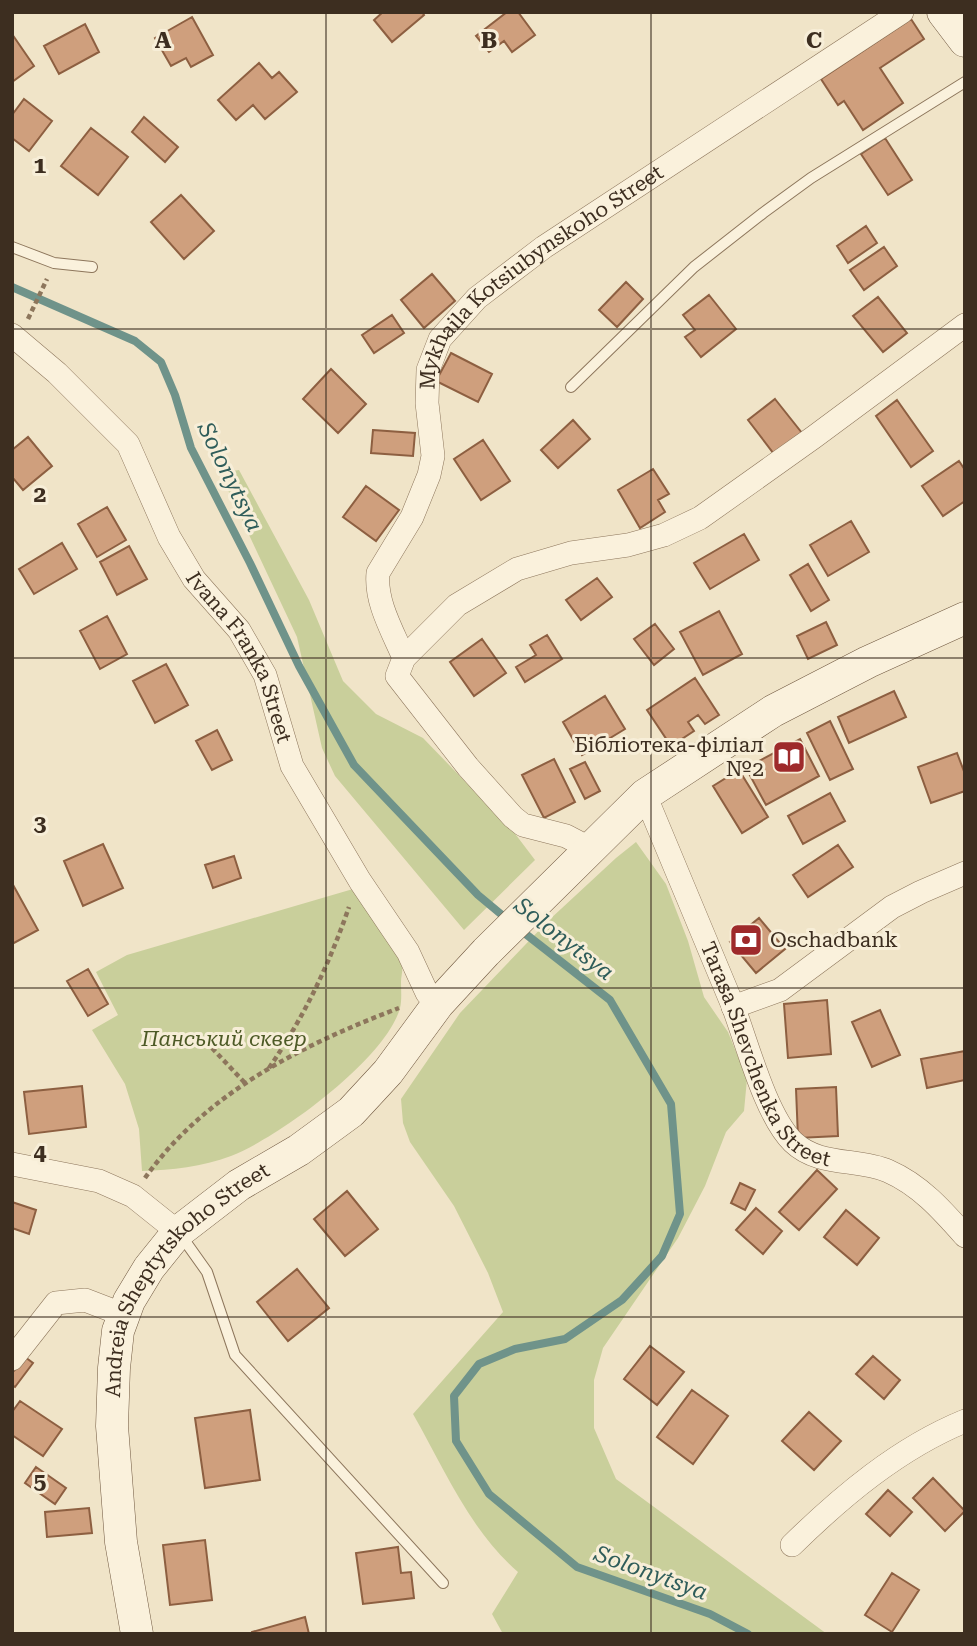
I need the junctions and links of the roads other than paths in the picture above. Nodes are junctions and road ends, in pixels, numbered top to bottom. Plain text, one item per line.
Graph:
1 (902, 12) edge
2 (943, 12) edge
3 (965, 41) edge
4 (965, 82) edge
5 (12, 247) edge
6 (92, 267) dead end
7 (965, 325) edge
8 (16, 337) edge
9 (571, 387) dead end
10 (965, 618) edge
11 (404, 658) junction
12 (645, 795) junction
13 (589, 848) junction
14 (965, 873) edge
15 (433, 999) junction
16 (733, 1007) junction
17 (12, 1164) edge
18 (178, 1232) junction
19 (965, 1236) edge
20 (124, 1315) junction
21 (12, 1359) edge
22 (965, 1421) edge
23 (792, 1545) dead end
24 (443, 1583) dead end
25 (137, 1634) edge

1 - 11 street, Mykhaila Kotsiubynskoho Street
2 - 3 street
4 - 9 lane
5 - 6 lane
7 - 11 street
8 - 15 street, Ivana Franka Street
10 - 12 street, Andreia Sheptytskoho Street
11 - 13 street, Mykhaila Kotsiubynskoho Street
12 - 13 street, Andreia Sheptytskoho Street
12 - 16 street, Tarasa Shevchenka Street
13 - 15 street, Andreia Sheptytskoho Street
14 - 16 street
15 - 18 street, Andreia Sheptytskoho Street
16 - 19 street, Tarasa Shevchenka Street
17 - 18 street
18 - 20 street, Andreia Sheptytskoho Street
18 - 24 lane
20 - 21 street
20 - 25 street, Andreia Sheptytskoho Street
22 - 23 street

